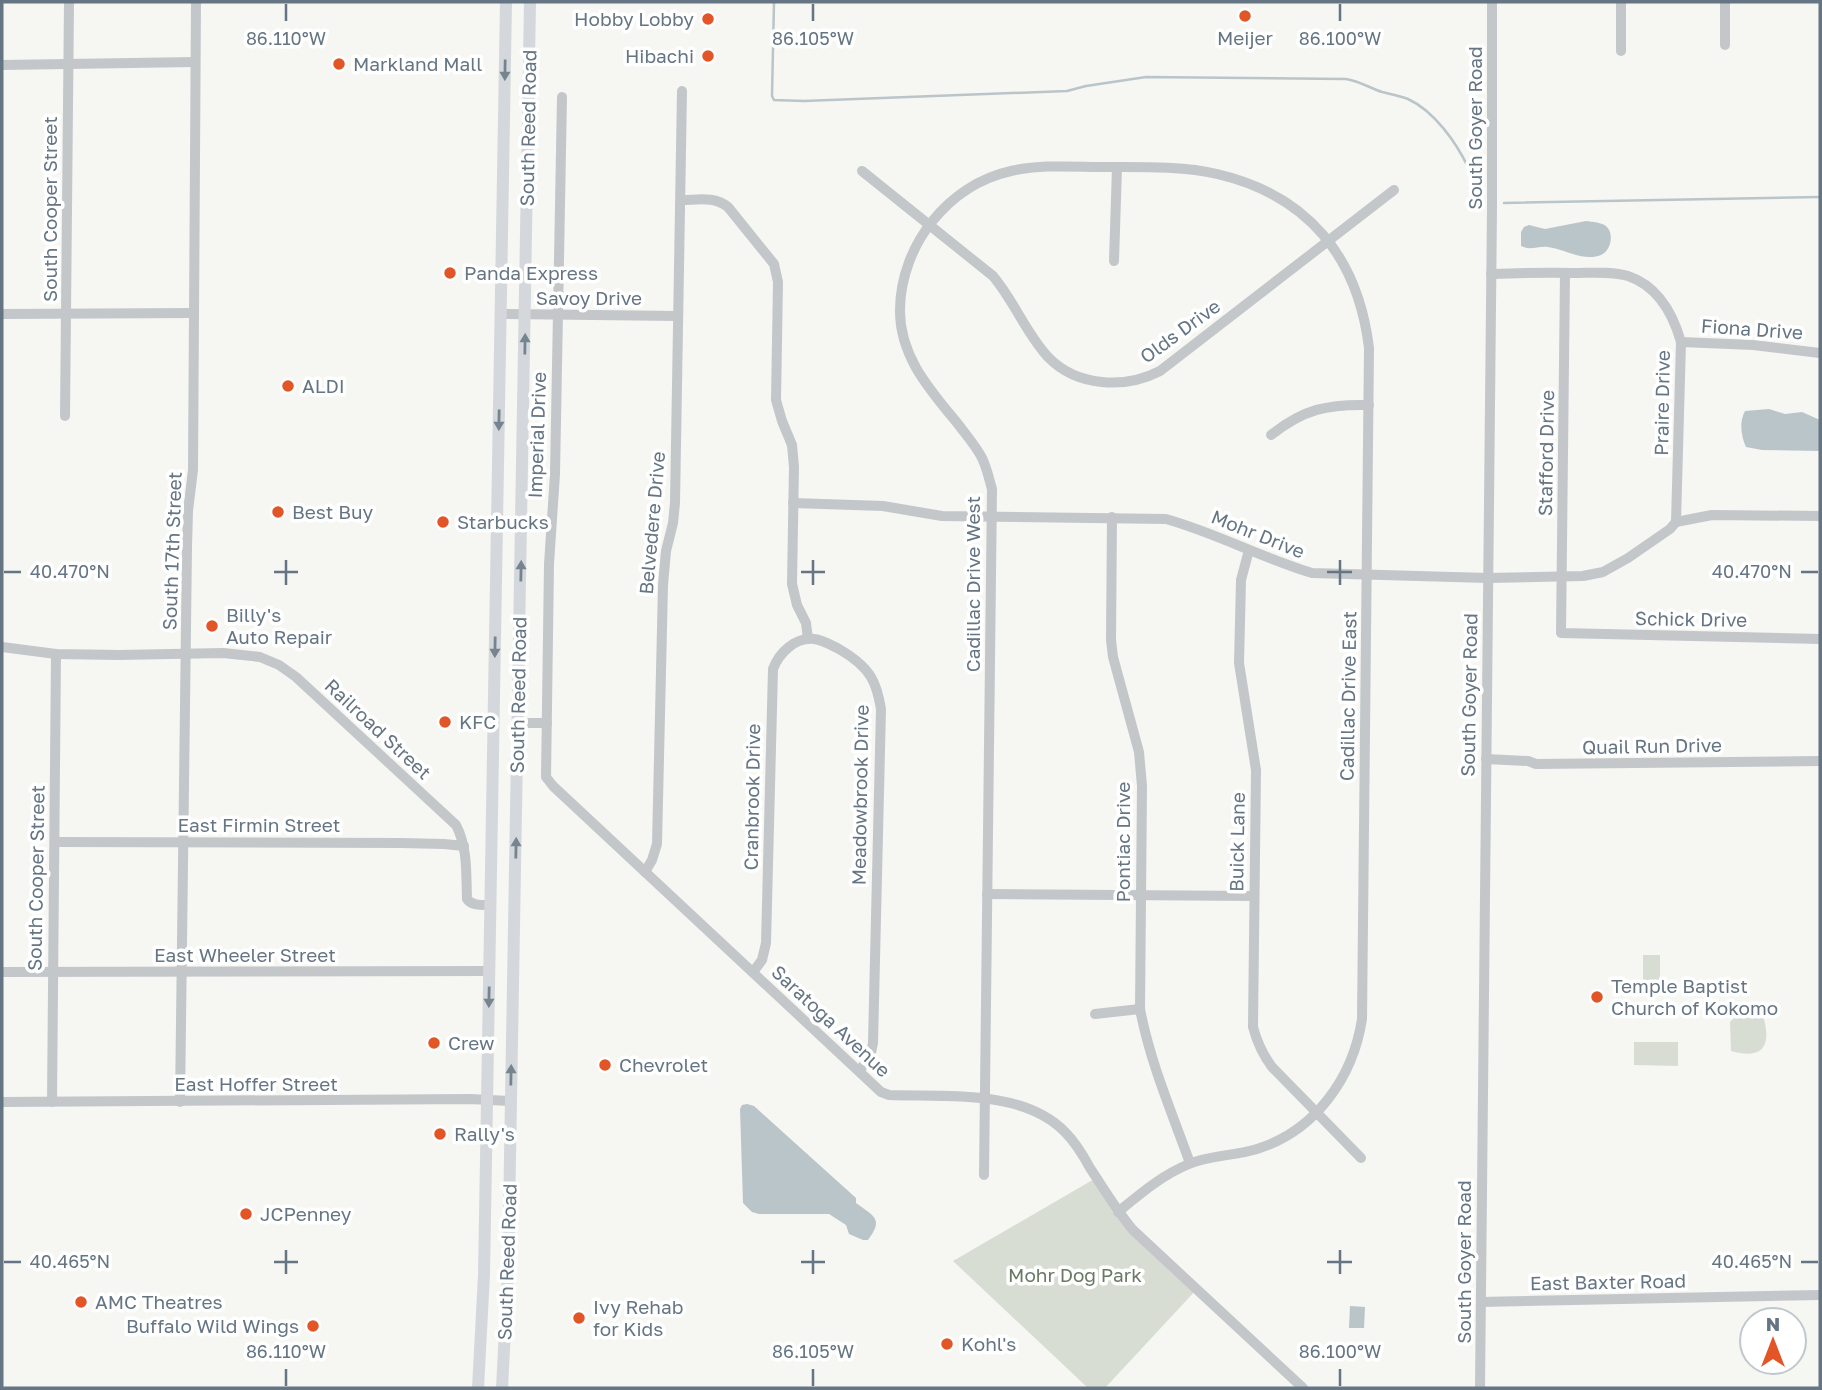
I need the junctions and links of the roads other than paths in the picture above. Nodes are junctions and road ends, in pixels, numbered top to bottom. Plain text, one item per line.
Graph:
1 (69, 2) edge
2 (196, 2) edge
3 (506, 2) edge
4 (530, 2) edge
5 (1492, 2) edge
6 (1621, 2) edge
7 (1725, 2) edge
8 (1725, 45) dead end
9 (1621, 51) dead end
10 (195, 62) junction
11 (69, 64) junction
12 (2, 65) edge
13 (682, 91) dead end
14 (562, 97) dead end
15 (1116, 167) junction
16 (862, 171) dead end
17 (1394, 190) dead end
18 (681, 200) junction
19 (928, 225) junction
20 (1329, 241) junction
21 (1114, 261) dead end
22 (1565, 273) junction
23 (1491, 274) junction
24 (67, 313) junction
25 (194, 313) junction
26 (2, 314) edge
27 (501, 314) junction
28 (525, 316) junction
29 (558, 316) junction
30 (678, 316) junction
31 (1681, 342) junction
32 (1820, 353) edge
33 (1369, 405) junction
34 (65, 416) dead end
35 (1271, 435) dead end
36 (793, 503) junction
37 (992, 516) junction
38 (1820, 516) edge
39 (1112, 517) junction
40 (1676, 522) junction
41 (1249, 550) junction
42 (1367, 576) junction
43 (1562, 576) junction
44 (1488, 578) junction
45 (1561, 633) joint
46 (808, 639) junction
47 (1820, 639) edge
48 (2, 647) edge
49 (57, 654) junction
50 (186, 654) junction
51 (518, 723) junction
52 (547, 723) junction
53 (1486, 759) junction
54 (1820, 761) edge
55 (546, 773) joint
56 (55, 842) junction
57 (184, 843) junction
58 (464, 846) junction
59 (645, 872) junction
60 (987, 894) junction
61 (1141, 895) junction
62 (1254, 896) junction
63 (490, 905) junction
64 (489, 971) junction
65 (2, 972) edge
66 (52, 972) junction
67 (182, 972) junction
68 (753, 972) junction
69 (1140, 1009) junction
70 (1095, 1014) dead end
71 (859, 1071) junction
72 (985, 1098) junction
73 (487, 1100) junction
74 (180, 1101) junction
75 (511, 1101) junction
76 (2, 1102) edge
77 (52, 1102) junction
78 (1317, 1113) junction
79 (1361, 1157) dead end
80 (1191, 1163) junction
81 (984, 1175) dead end
82 (1118, 1212) junction
83 (1820, 1295) edge
84 (1481, 1301) junction
85 (478, 1388) edge
86 (502, 1388) edge
87 (1303, 1388) edge
88 (1480, 1388) edge

1 - 11 street, South Cooper Street
2 - 10 street, South 17th Street
3 -> 27 main road, South Reed Road
4 - 28 main road, South Reed Road
5 - 23 street, South Goyer Road
6 - 9 street
7 - 8 street
10 - 11 street
10 - 25 street, South 17th Street
11 - 12 street
11 - 24 street, South Cooper Street
13 - 18 street, Belvedere Drive
14 - 29 street, Imperial Drive
15 - 19 street, Cadillac Drive West
15 - 20 street, Cadillac Drive East
15 - 21 street
16 - 19 street, Olds Drive
17 - 20 street, Olds Drive
18 - 30 street, Belvedere Drive
18 - 36 street
19 - 20 street, Olds Drive
19 - 37 street, Cadillac Drive West
20 - 33 street, Cadillac Drive East
22 - 23 street, Praire Drive
22 - 31 street, Praire Drive
22 - 43 street, Stafford Drive
23 - 44 street, South Goyer Road
24 - 25 street
24 - 26 street
24 - 34 street, South Cooper Street
25 - 50 street, South 17th Street
27 - 28 street, Savoy Drive
27 -> 63 main road, South Reed Road
28 - 29 street, Savoy Drive
51 -> 28 main road, South Reed Road
29 - 30 street, Savoy Drive
29 - 52 street, Imperial Drive
30 - 59 street, Belvedere Drive
31 - 32 street, Fiona Drive
31 - 40 street, Praire Drive
33 - 35 street
33 - 42 street, Cadillac Drive East
36 - 37 street, Mohr Drive
36 - 46 street
37 - 39 street, Mohr Drive
37 - 60 street, Cadillac Drive West
38 - 40 street, Mohr Drive
39 - 41 street, Mohr Drive
39 - 61 street, Pontiac Drive
40 - 43 street, Mohr Drive
41 - 42 street, Mohr Drive
41 - 62 street, Buick Lane
42 - 44 street, Mohr Drive
42 - 78 street, Cadillac Drive East
43 - 44 street, Mohr Drive
43 - 45 street, Stafford Drive
44 - 53 street, South Goyer Road
45 - 47 street, Schick Drive
46 - 68 street, Cranbrook Drive
46 - 71 street, Meadowbrook Drive
48 - 49 street, Railroad Street
49 - 50 street, Railroad Street
49 - 56 street, South Cooper Street
50 - 57 street, South 17th Street
50 - 58 street, Railroad Street
51 - 52 street
75 -> 51 main road, South Reed Road
52 - 55 street, Imperial Drive
53 - 54 street, Quail Run Drive
53 - 84 street, South Goyer Road
55 - 59 street, Saratoga Avenue
56 - 57 street, East Firmin Street
56 - 66 street, South Cooper Street
57 - 58 street, East Firmin Street
57 - 67 street, South 17th Street
58 - 63 street
59 - 68 street, Saratoga Avenue
60 - 61 street
60 - 72 street, Cadillac Drive West
61 - 62 street
61 - 69 street, Pontiac Drive
62 - 78 street, Buick Lane
63 - 64 main road, South Reed Road
64 - 67 street, East Wheeler Street
64 -> 73 main road, South Reed Road
65 - 66 street, East Wheeler Street
66 - 67 street, East Wheeler Street
66 - 77 street, South Cooper Street
67 - 74 street, South 17th Street
68 - 71 street, Saratoga Avenue
69 - 70 street
69 - 80 street, Pontiac Drive
71 - 72 street, Saratoga Avenue
72 - 81 street, Cadillac Drive West
72 - 82 street, Saratoga Avenue
73 - 74 street, East Hoffer Street
73 - 75 street, East Hoffer Street
73 - 85 main road, South Reed Road
74 - 77 street, East Hoffer Street
75 - 86 main road, South Reed Road
76 - 77 street, East Hoffer Street
78 - 79 street, Buick Lane
78 - 80 street, Cadillac Drive East
80 - 82 street, Cadillac Drive East
82 - 87 street, Saratoga Avenue
83 - 84 street, East Baxter Road
84 - 88 street, South Goyer Road

